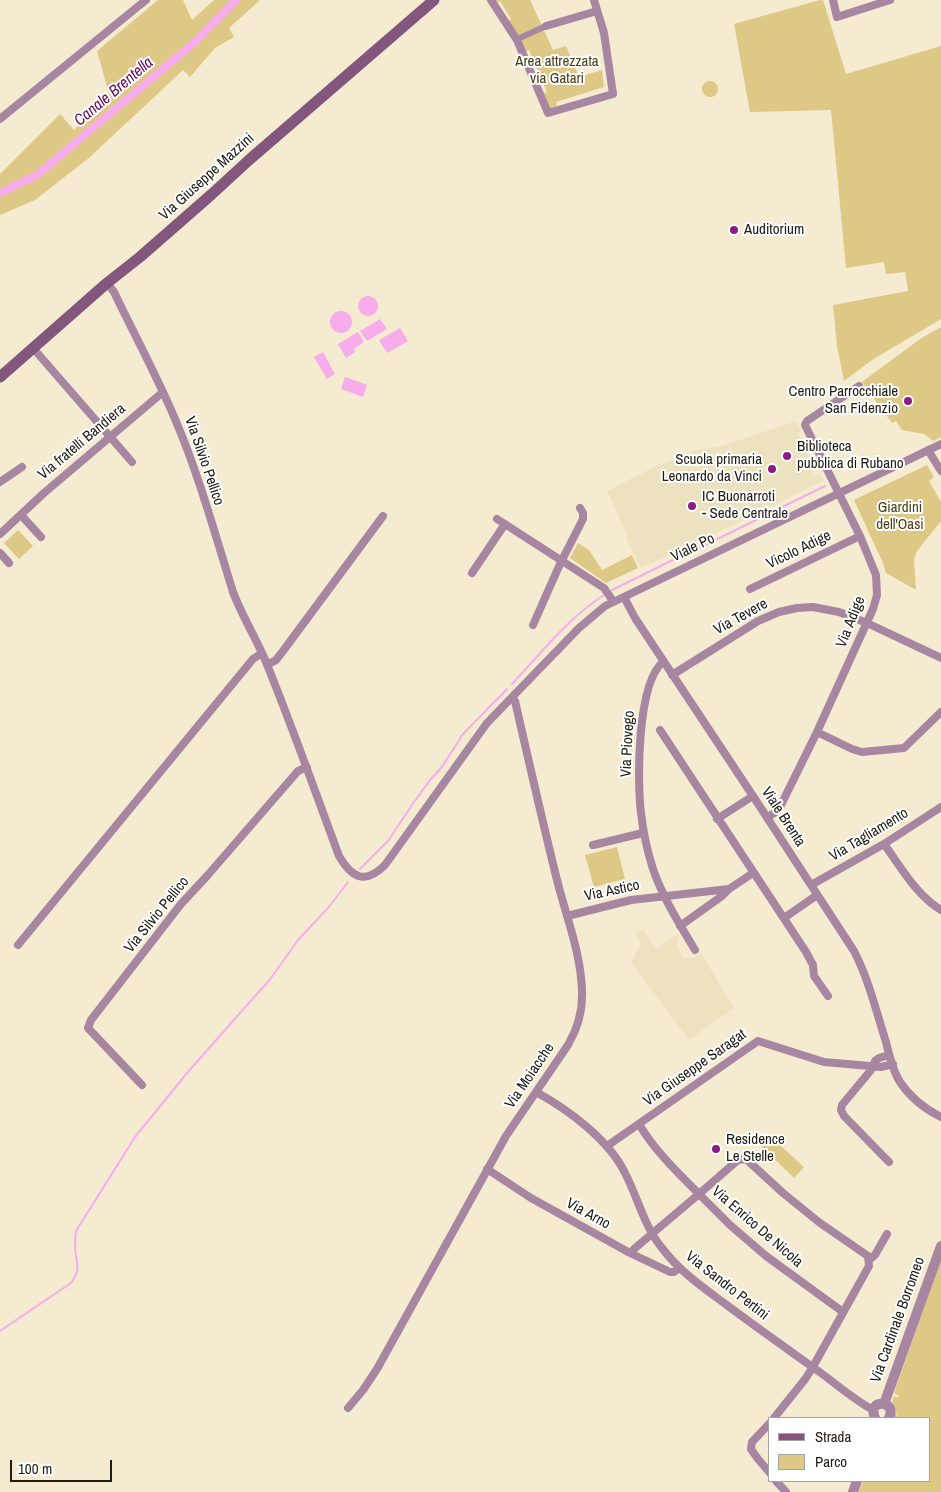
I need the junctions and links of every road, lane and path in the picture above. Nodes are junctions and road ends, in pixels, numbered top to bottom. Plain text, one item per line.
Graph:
1 (146, 0) edge
2 (434, 0) edge
3 (491, 0) edge
4 (594, 0) edge
5 (832, 0) edge
6 (890, 0) edge
7 (597, 12) junction
8 (546, 26) joint
9 (519, 38) junction
10 (0, 119) edge
11 (107, 283) junction
12 (33, 348) junction
13 (0, 377) edge
14 (858, 386) dead end
15 (163, 392) junction
16 (111, 437) junction
17 (941, 444) edge
18 (928, 450) junction
19 (132, 462) dead end
20 (22, 466) dead end
21 (941, 471) edge
22 (0, 482) edge
23 (840, 492) junction
24 (580, 508) dead end
25 (21, 515) junction
26 (383, 516) dead end
27 (497, 519) dead end
28 (505, 524) junction
29 (0, 534) edge
30 (860, 536) junction
31 (41, 537) dead end
32 (0, 553) edge
33 (562, 561) junction
34 (9, 562) dead end
35 (472, 573) dead end
36 (750, 589) dead end
37 (624, 597) junction
38 (613, 602) junction
39 (867, 623) junction
40 (533, 625) dead end
41 (262, 653) junction
42 (941, 658) edge
43 (664, 662) junction
44 (267, 665) junction
45 (672, 675) junction
46 (512, 698) junction
47 (505, 706) junction
48 (941, 712) edge
49 (520, 724) junction
50 (660, 730) dead end
51 (817, 732) junction
52 (306, 767) junction
53 (753, 796) junction
54 (941, 807) edge
55 (767, 818) junction
56 (717, 819) junction
57 (643, 833) junction
58 (884, 844) junction
59 (594, 845) dead end
60 (753, 873) junction
61 (811, 885) junction
62 (729, 889) junction
63 (663, 896) junction
64 (817, 896) junction
65 (941, 910) edge
66 (567, 916) junction
67 (784, 918) junction
68 (680, 926) junction
69 (18, 945) dead end
70 (695, 950) dead end
71 (828, 996) dead end
72 (889, 1055) junction
73 (892, 1064) junction
74 (873, 1067) junction
75 (142, 1085) dead end
76 (536, 1092) junction
77 (941, 1117) edge
78 (639, 1124) junction
79 (607, 1146) junction
80 (889, 1162) dead end
81 (487, 1169) junction
82 (699, 1194) junction
83 (652, 1233) junction
84 (887, 1234) dead end
85 (941, 1246) edge
86 (634, 1249) dead end
87 (869, 1260) junction
88 (679, 1268) junction
89 (843, 1312) junction
90 (813, 1367) junction
91 (884, 1404) junction
92 (348, 1408) dead end
93 (874, 1414) edge
94 (775, 1417) edge
95 (889, 1417) edge
96 (768, 1425) edge
97 (768, 1471) edge
98 (777, 1482) edge
99 (786, 1492) edge

1 - 10 street
2 - 11 main road, Via Giuseppe Mazzini
3 - 9 street
4 - 7 street
5 - 6 street
7 - 8 street
7 - 9 street
8 - 9 street
11 - 12 main road, Via Giuseppe Mazzini
11 - 15 street, Via Silvio Pellico
12 - 13 main road, Via Giuseppe Mazzini
12 - 16 street
14 - 23 street
15 - 16 street, Via fratelli Bandiera
15 - 41 street, Via Silvio Pellico
16 - 19 street
16 - 25 street, Via fratelli Bandiera
17 - 18 street, Viale Po
18 - 21 street
18 - 23 street, Viale Po
20 - 22 street
23 - 30 street, Via Adige
23 - 37 street, Viale Po
24 - 33 street
25 - 29 street, Via fratelli Bandiera
25 - 31 street
26 - 44 street
27 - 28 street
28 - 33 street
28 - 35 street
30 - 36 street, Vicolo Adige
30 - 39 street, Via Adige
32 - 34 street
33 - 38 street
33 - 40 street
37 - 38 street, Viale Po
37 - 43 street, Viale Brenta
38 - 46 street, Viale Po
39 - 42 street, Via Tevere
39 - 45 street, Via Tevere
39 - 51 street, Via Adige
41 - 44 street, Via Silvio Pellico
41 - 69 street
43 - 45 street, Viale Brenta
43 - 57 street, Via Piovego
44 - 52 street, Via Silvio Pellico
45 - 53 street, Viale Brenta
46 - 47 street, Via Silvio Pellico
46 - 49 street, Via Moiacche
47 - 49 street, Via Moiacche
47 - 52 street, Via Silvio Pellico
48 - 51 street
49 - 66 street, Via Moiacche
50 - 56 street
51 - 55 street, Via Adige
52 - 75 street, Via Silvio Pellico
53 - 55 street, Viale Brenta
53 - 56 street
54 - 58 street, Via Tagliamento
55 - 61 street, Viale Brenta
56 - 60 street
57 - 59 street
57 - 63 street, Via Piovego
58 - 61 street, Via Tagliamento
58 - 65 street
60 - 62 street
60 - 67 street
61 - 64 street, Viale Brenta
62 - 63 street, Via Astico
62 - 68 street
63 - 66 street, Via Astico
63 - 68 street, Via Piovego
64 - 67 street
64 - 72 street, Viale Brenta
66 - 76 street, Via Moiacche
67 - 71 street
68 - 70 street, Via Piovego
72 - 73 street, Viale Brenta
72 - 74 street
73 - 74 street
73 - 77 street, Viale Brenta
74 - 78 street, Via Giuseppe Saragat
74 - 80 street
76 - 79 street, Via Sandro Pertini
76 - 81 street, Via Moiacche
78 - 79 street, Via Giuseppe Saragat
78 - 82 street
79 - 83 street, Via Sandro Pertini
81 - 88 street, Via Arno
81 - 92 street, Via Moiacche
82 - 83 street, Via Enrico De Nicola
82 - 87 street
82 - 89 street, Via Enrico De Nicola
83 - 86 street, Via Enrico De Nicola
83 - 88 street, Via Sandro Pertini
84 - 87 street
85 - 91 street, Via Cardinale Borromeo
87 - 89 street
88 - 90 street, Via Sandro Pertini
89 - 90 street
90 - 93 street, Via Sandro Pertini
90 - 94 street
91 - 93 street, Via Cardinale Borromeo
91 - 95 street, Via Cardinale Borromeo
96 - 97 street
98 - 99 street

